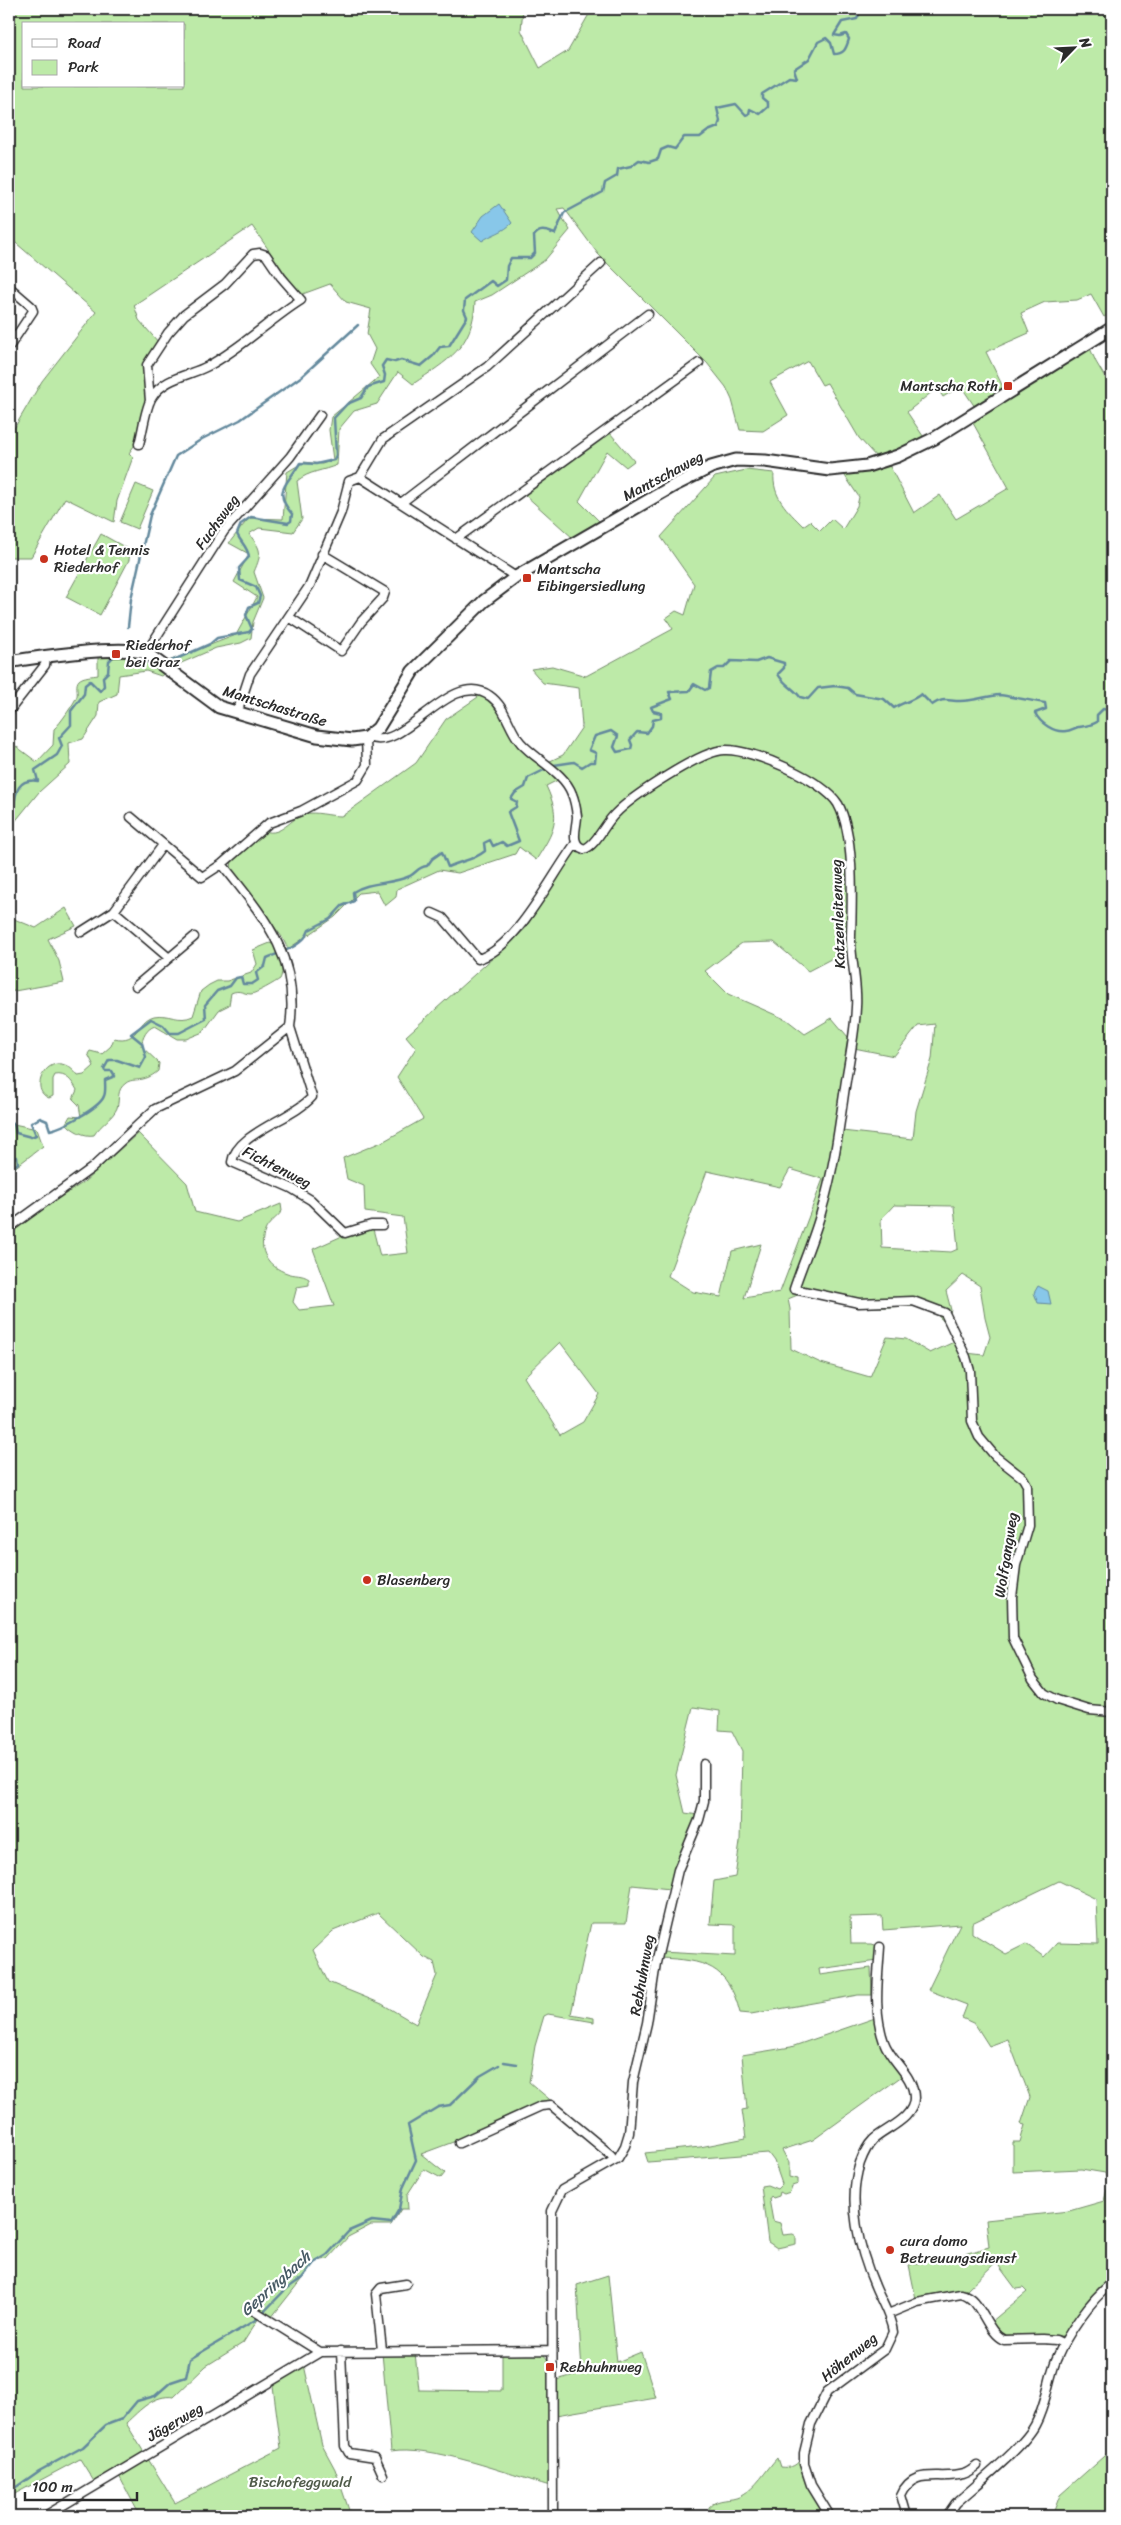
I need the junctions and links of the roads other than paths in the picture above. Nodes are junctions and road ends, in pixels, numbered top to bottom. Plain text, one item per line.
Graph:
1 (601, 263) dead end
2 (9, 287) edge
3 (648, 314) dead end
4 (1112, 328) edge
5 (9, 347) edge
6 (699, 364) dead end
7 (150, 402) junction
8 (320, 415) dead end
9 (139, 444) dead end
10 (360, 477) junction
11 (401, 503) junction
12 (456, 539) junction
13 (322, 554) junction
14 (516, 577) junction
15 (289, 617) junction
16 (146, 653) junction
17 (46, 658) junction
18 (9, 662) edge
19 (9, 711) edge
20 (237, 713) junction
21 (368, 737) junction
22 (131, 818) dead end
23 (576, 843) junction
24 (163, 845) junction
25 (222, 864) junction
26 (114, 911) junction
27 (432, 913) dead end
28 (82, 932) dead end
29 (194, 937) dead end
30 (169, 958) junction
31 (136, 986) dead end
32 (290, 1027) junction
33 (382, 1225) dead end
34 (9, 1228) edge
35 (794, 1289) joint
36 (1112, 1712) edge
37 (704, 1764) dead end
38 (880, 1947) dead end
39 (459, 2143) dead end
40 (614, 2160) junction
41 (1112, 2283) edge
42 (406, 2284) dead end
43 (252, 2309) dead end
44 (888, 2314) junction
45 (1064, 2344) junction
46 (341, 2350) junction
47 (382, 2350) junction
48 (552, 2350) junction
49 (320, 2352) junction
50 (977, 2466) dead end
51 (384, 2475) dead end
52 (45, 2516) edge
53 (553, 2516) edge
54 (830, 2516) edge
55 (907, 2516) edge
56 (947, 2516) edge

1 - 10 street
2 - 5 street
3 - 11 street
4 - 14 street, Mantschaweg
6 - 12 street
7 - 7 street
7 - 9 street
8 - 16 street, Fuchsweg
10 - 11 street
10 - 13 street
11 - 12 street
12 - 14 street
13 - 15 street
13 - 15 street
14 - 21 street, Mantschaweg
15 - 20 street
16 - 17 street, Mantschastraße
16 - 20 street, Mantschastraße
17 - 18 street, Mantschastraße
17 - 19 street
20 - 21 street, Mantschastraße
21 - 23 street
21 - 25 street
22 - 24 street
23 - 27 street
23 - 35 street, Katzenleitenweg
24 - 25 street
24 - 26 street
25 - 32 street
26 - 28 street
26 - 30 street
29 - 30 street
30 - 31 street
32 - 33 street, Fichtenweg
32 - 34 street
35 - 36 street, Wolfgangweg
37 - 40 street, Rebhuhnweg
38 - 44 street, Höhenweg
39 - 40 street
40 - 48 street, Rebhuhnweg
41 - 45 street
42 - 47 street
43 - 49 street
44 - 45 street
44 - 54 street, Höhenweg
45 - 56 street
46 - 47 street, Jägerweg
46 - 49 street, Jägerweg
46 - 51 street
47 - 48 street, Jägerweg
48 - 53 street, Rebhuhnweg
49 - 52 street, Jägerweg
50 - 55 street

